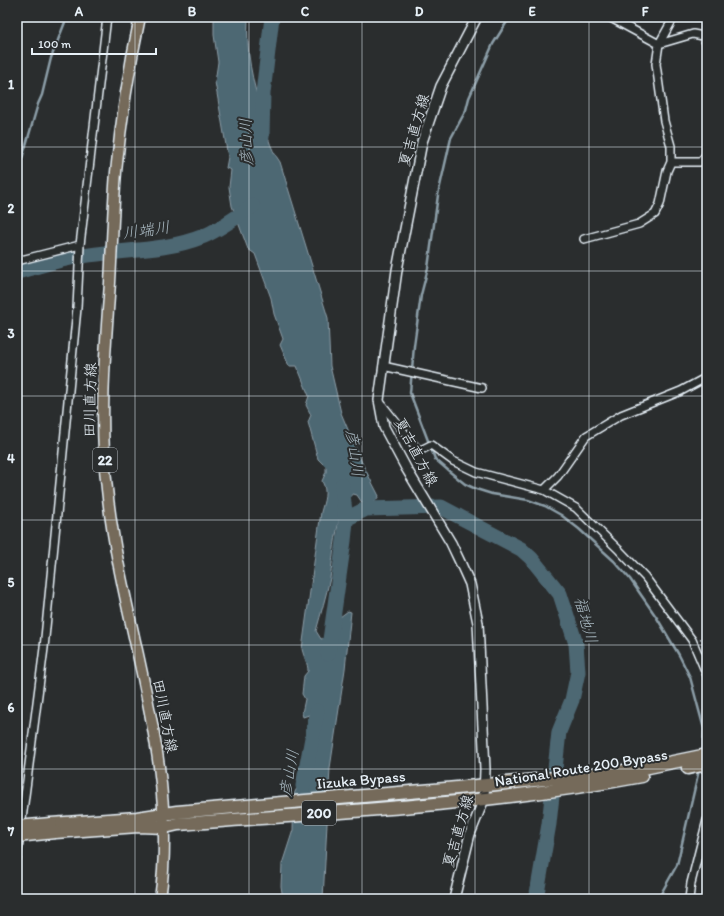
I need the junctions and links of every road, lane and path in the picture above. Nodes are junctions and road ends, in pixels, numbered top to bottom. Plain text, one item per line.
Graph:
1 (107, 17) edge
2 (140, 17) edge
3 (477, 17) edge
4 (609, 17) edge
5 (674, 17) edge
6 (659, 44) junction
7 (707, 45) edge
8 (707, 154) edge
9 (671, 162) junction
10 (584, 239) dead end
11 (80, 245) junction
12 (17, 261) edge
13 (383, 366) junction
14 (707, 377) edge
15 (482, 388) dead end
16 (379, 400) junction
17 (544, 490) junction
18 (707, 675) edge
19 (707, 755) edge
20 (707, 764) edge
21 (681, 765) junction
22 (579, 782) junction
23 (485, 785) junction
24 (484, 800) junction
25 (20, 812) edge
26 (178, 818) junction
27 (707, 820) edge
28 (165, 821) junction
29 (17, 827) edge
30 (53, 828) junction
31 (17, 836) edge
32 (17, 858) edge
33 (160, 899) edge
34 (454, 899) edge
35 (689, 899) edge

1 - 11 street
2 - 28 main road, 田川直方線 / 22
3 - 13 main road, 夏吉直方線
4 - 6 street
5 - 6 street
6 - 7 street
6 - 9 street
8 - 9 street
9 - 10 street
11 - 12 street
11 - 25 street
13 - 15 street
13 - 16 main road, 夏吉直方線
14 - 17 street
16 - 17 street
16 - 23 main road, 夏吉直方線
17 - 18 street
19 - 21 highway, 200
20 - 21 highway, National Route 200 Bypass / 200
21 - 22 highway, National Route 200 Bypass / 200
22 - 23 highway, Iizuka Bypass / 200
22 - 24 highway, National Route 200 Bypass / 200
23 - 24 main road, 夏吉直方線
23 - 26 highway, Iizuka Bypass / 200
24 - 26 highway, National Route 200 Bypass / 200
24 - 34 main road, 夏吉直方線
25 - 32 street
26 - 28 highway, 200
27 - 35 street
28 - 30 highway, 200
28 - 33 main road, 田川直方線 / 22
29 - 30 highway, 200, bridge
30 - 31 highway, 200, bridge

